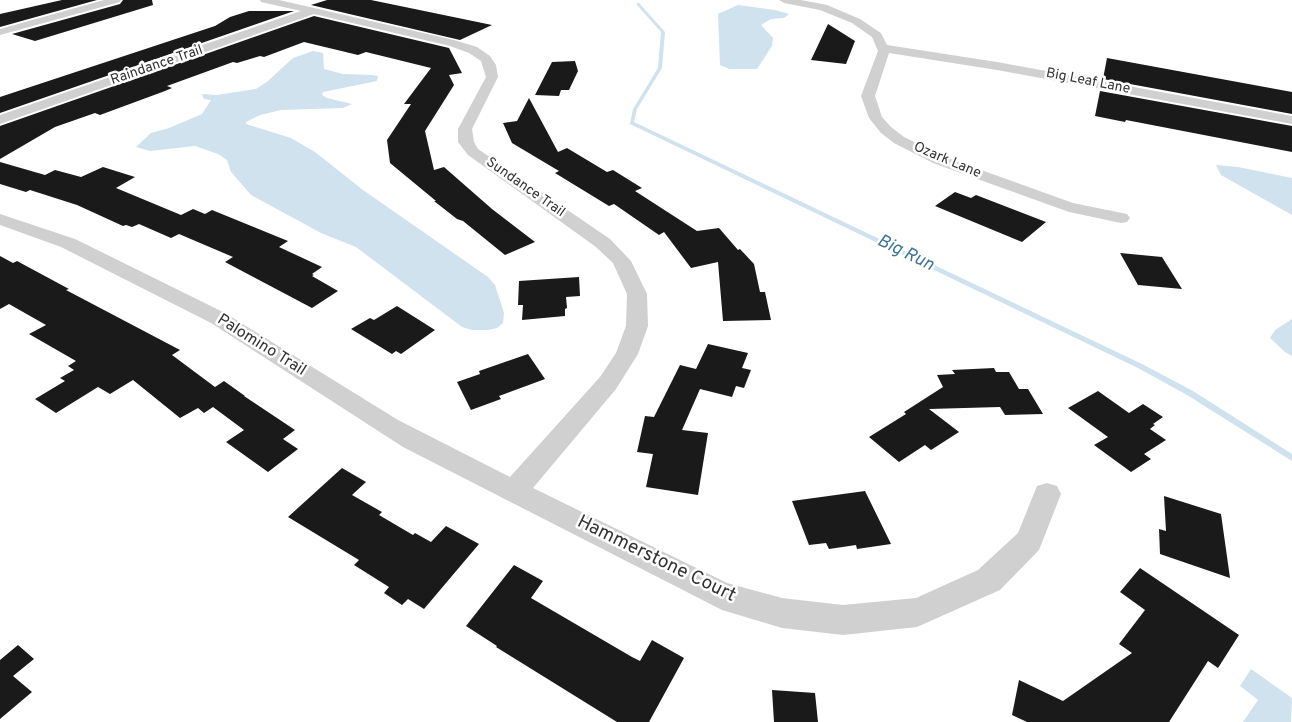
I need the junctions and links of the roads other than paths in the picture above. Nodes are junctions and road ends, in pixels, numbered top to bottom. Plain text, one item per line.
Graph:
1 (116, 0) edge
2 (264, 0) edge
3 (784, 0) edge
4 (841, 0) edge
5 (823, 7) junction
6 (313, 11) junction
7 (0, 32) edge
8 (883, 48) junction
9 (0, 120) edge
10 (1292, 120) edge
11 (1121, 218) dead end
12 (0, 219) edge
13 (514, 491) junction
14 (1047, 494) dead end

1 - 7 street
2 - 6 street, Sundance Trail
3 - 5 street
4 - 5 street
5 - 8 street
6 - 9 street, Raindance Trail
6 - 13 street, Sundance Trail
8 - 10 street, Big Leaf Lane
8 - 11 street, Ozark Lane
12 - 13 street, Palomino Trail
13 - 14 street, Hammerstone Court

